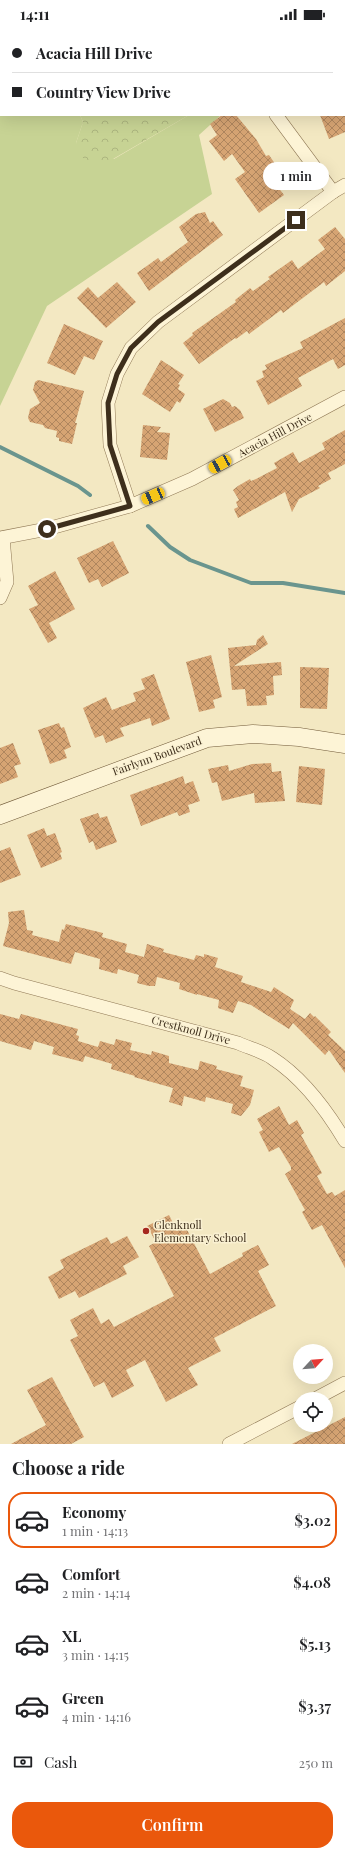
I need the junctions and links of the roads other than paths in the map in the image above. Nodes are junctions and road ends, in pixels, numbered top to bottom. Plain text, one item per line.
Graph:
1 (277, 116) edge
2 (345, 185) edge
3 (333, 192) junction
4 (345, 397) edge
5 (130, 506) junction
6 (1, 538) edge
7 (0, 598) edge
8 (345, 744) edge
9 (0, 815) edge
10 (0, 978) edge
11 (345, 1141) edge
12 (345, 1383) edge
13 (328, 1392) edge
14 (293, 1411) edge
15 (229, 1444) edge

1 - 3 street
2 - 3 street
3 - 5 street
4 - 5 street, Acacia Hill Drive
5 - 6 street, Acacia Hill Drive
6 - 7 street
8 - 9 street, Fairlynn Boulevard
10 - 11 street, Crestknoll Drive
12 - 13 street
14 - 15 street

